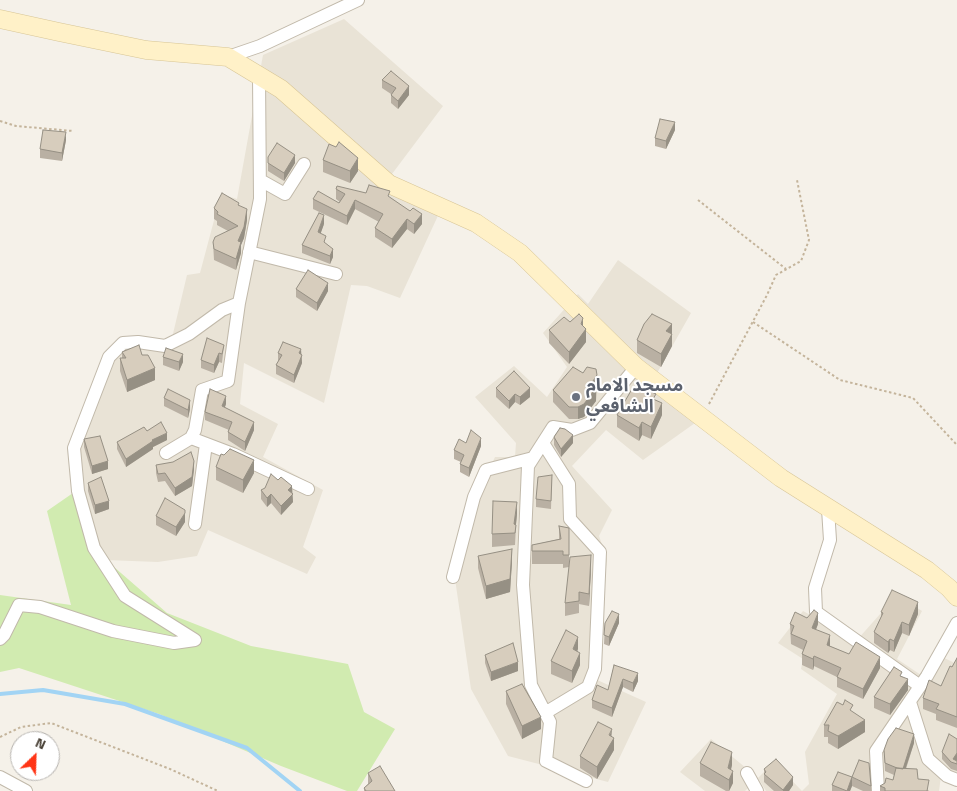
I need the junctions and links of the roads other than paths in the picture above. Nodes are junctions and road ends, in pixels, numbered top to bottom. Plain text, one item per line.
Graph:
1 (358, 0) edge
2 (0, 19) edge
3 (228, 57) junction
4 (259, 76) junction
5 (304, 164) dead end
6 (260, 180) junction
7 (250, 252) junction
8 (336, 274) dead end
9 (239, 303) junction
10 (636, 367) junction
11 (191, 438) junction
12 (543, 443) junction
13 (206, 444) junction
14 (166, 453) dead end
15 (533, 458) junction
16 (308, 489) dead end
17 (828, 509) junction
18 (195, 524) dead end
19 (453, 577) dead end
20 (957, 597) edge
21 (957, 623) edge
22 (0, 639) edge
23 (920, 686) junction
24 (910, 702) junction
25 (545, 713) junction
26 (748, 773) dead end
27 (0, 777) edge
28 (957, 780) edge
29 (586, 781) dead end
30 (26, 791) edge
31 (757, 791) edge
32 (878, 791) edge

1 - 3 street
2 - 3 street
3 - 4 street
4 - 6 street
4 - 10 street
5 - 6 street
6 - 7 street
7 - 8 street
7 - 9 street
9 - 11 street
9 - 22 street
10 - 12 street
10 - 17 street
11 - 13 street
11 - 14 street
12 - 15 street
12 - 25 street
13 - 16 street
13 - 18 street
15 - 19 street
15 - 25 street
17 - 20 street
17 - 23 street
21 - 23 street
23 - 24 street
24 - 28 street
24 - 32 street
25 - 29 street
26 - 31 street
27 - 30 street

